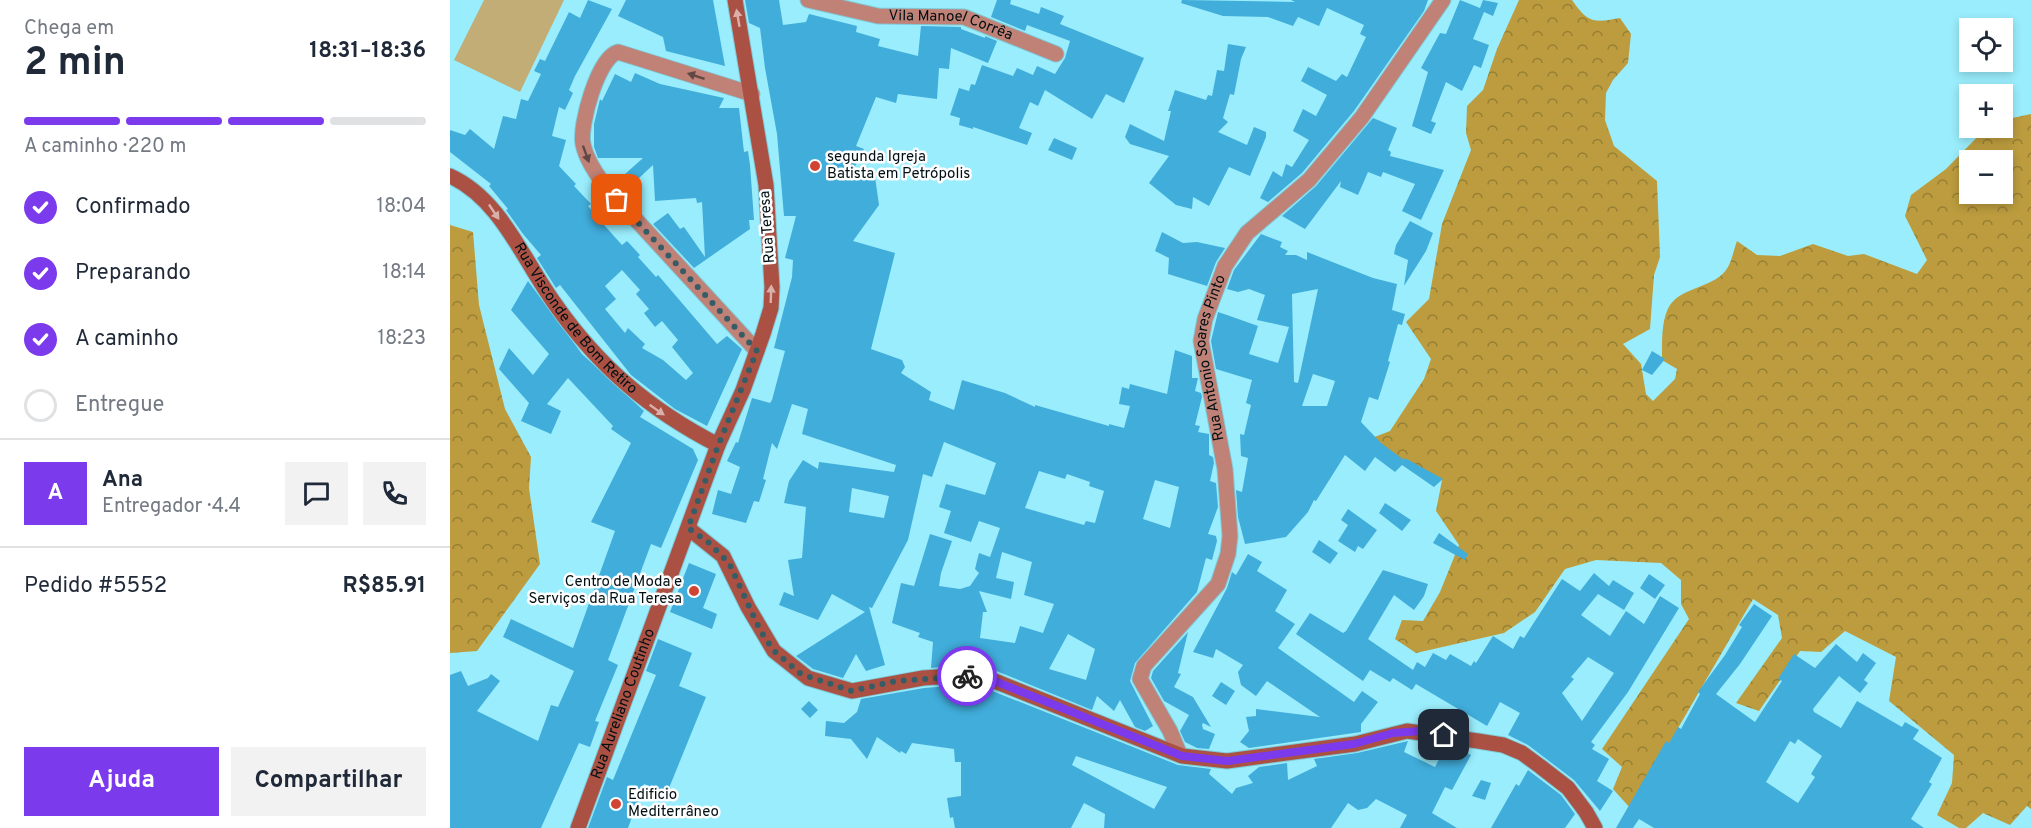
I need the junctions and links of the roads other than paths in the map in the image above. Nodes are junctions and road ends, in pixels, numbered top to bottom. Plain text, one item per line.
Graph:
1 (735, 0) edge
2 (808, 0) edge
3 (1443, 0) edge
4 (1056, 54) dead end
5 (752, 94) junction
6 (450, 176) edge
7 (757, 351) junction
8 (718, 446) junction
9 (688, 528) junction
10 (1180, 755) junction
11 (578, 828) edge
12 (1595, 828) edge

5 -> 1 main road, Rua Teresa
2 - 4 street, Vila Manoel Corrêa
3 - 10 street, Rua Antonio Soares Pinto
7 -> 5 main road, Rua Teresa
5 -> 7 street
6 -> 8 main road, Rua Visconde de Bom Retiro
7 - 8 main road, Rua Teresa
8 - 9 main road, Rua Aureliano Coutinho
9 - 10 main road
9 - 11 main road, Rua Aureliano Coutinho
10 - 12 main road

